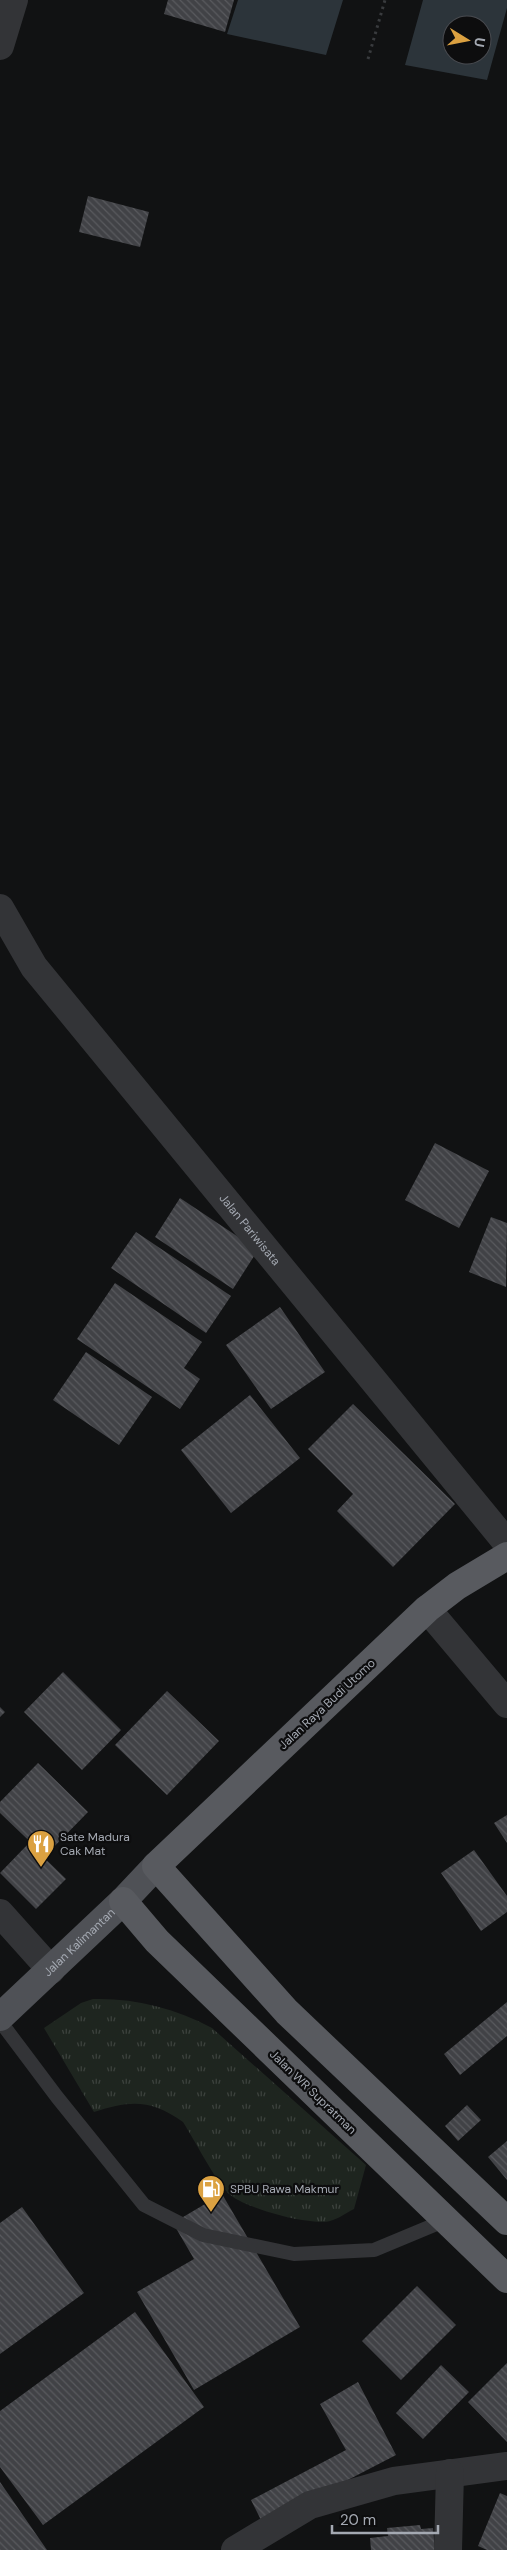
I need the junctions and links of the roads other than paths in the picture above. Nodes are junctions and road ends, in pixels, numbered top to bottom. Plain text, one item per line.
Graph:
1 (14, 0) edge
2 (0, 46) edge
3 (0, 908) edge
4 (507, 1543) edge
5 (507, 1556) edge
6 (427, 1609) junction
7 (507, 1704) edge
8 (156, 1866) junction
9 (122, 1902) junction
10 (0, 1913) edge
11 (51, 1970) junction
12 (0, 2017) edge
13 (0, 2021) edge
14 (446, 2220) junction
15 (507, 2221) edge
16 (507, 2279) edge
17 (507, 2466) edge
18 (450, 2473) junction
19 (235, 2550) edge
20 (448, 2550) edge

1 - 2 street
3 - 4 street, Jalan Pariwisata
5 - 6 highway, Jalan Raya Budi Utomo
6 - 7 street
6 - 8 highway, Jalan Raya Budi Utomo
8 - 9 main road, Jalan Kalimantan
8 - 15 highway
9 - 11 main road, Jalan Kalimantan
9 - 14 highway, Jalan WR Supratman
10 - 11 street
11 - 12 main road, Jalan Kalimantan
13 - 14 lane
14 - 16 highway, Jalan WR Supratman
17 - 18 street
18 - 19 street
18 - 20 street

